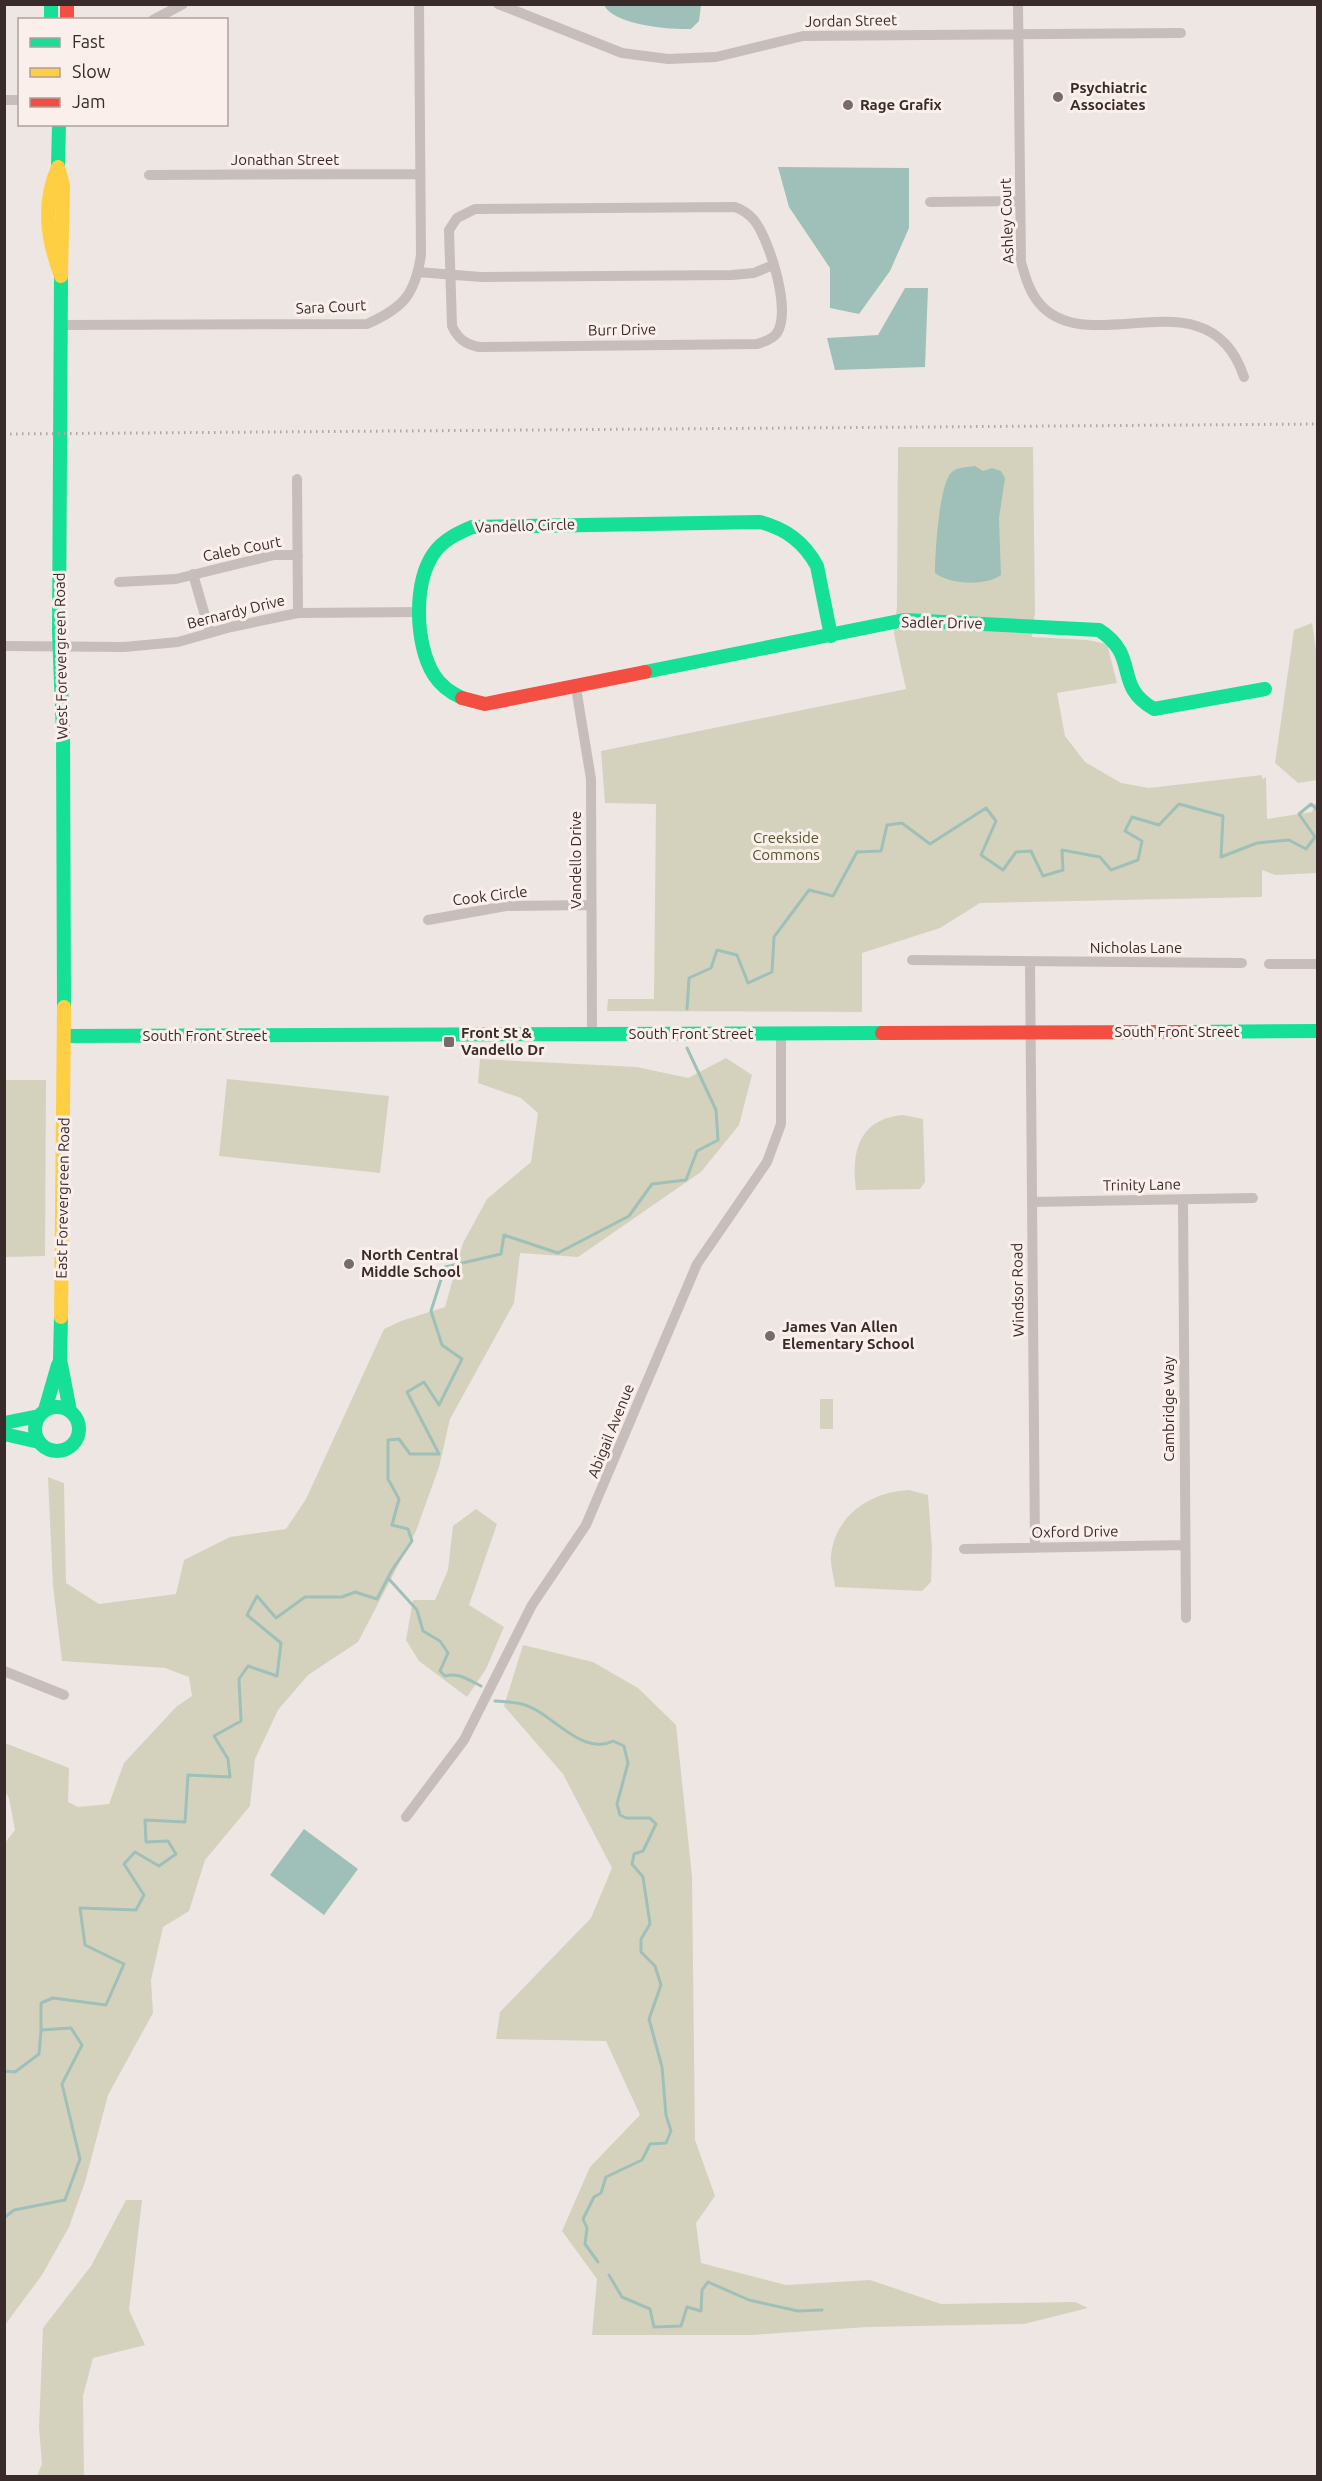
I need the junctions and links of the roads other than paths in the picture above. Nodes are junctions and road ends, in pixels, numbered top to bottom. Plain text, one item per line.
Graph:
1 (183, 4) edge
2 (419, 4) edge
3 (498, 4) edge
4 (1018, 4) edge
5 (157, 18) edge
6 (1181, 33) dead end
7 (1018, 34) junction
8 (59, 126) edge
9 (420, 174) junction
10 (149, 175) dead end
11 (1020, 201) junction
12 (930, 202) dead end
13 (773, 264) junction
14 (418, 272) junction
15 (450, 276) junction
16 (61, 325) junction
17 (1244, 377) dead end
18 (297, 479) dead end
19 (298, 555) junction
20 (193, 574) junction
21 (119, 582) dead end
22 (421, 612) junction
23 (298, 613) junction
24 (210, 633) junction
25 (831, 636) junction
26 (59, 645) junction
27 (4, 646) edge
28 (576, 688) junction
29 (1265, 688) dead end
30 (591, 905) junction
31 (428, 920) dead end
32 (912, 960) dead end
33 (1030, 962) junction
34 (1242, 963) dead end
35 (1269, 964) dead end
36 (1317, 964) edge
37 (1317, 1031) edge
38 (1030, 1032) junction
39 (592, 1033) junction
40 (781, 1035) junction
41 (64, 1036) junction
42 (1253, 1198) dead end
43 (1183, 1200) junction
44 (1032, 1202) junction
45 (60, 1359) junction
46 (70, 1411) junction
47 (42, 1413) junction
48 (4, 1423) edge
49 (4, 1434) edge
50 (39, 1442) junction
51 (1185, 1545) junction
52 (1035, 1548) junction
53 (964, 1550) dead end
54 (1186, 1618) dead end
55 (4, 1671) edge
56 (64, 1695) dead end
57 (406, 1817) dead end

1 - 5 street
2 - 9 street, Sara Court
3 - 7 street, Jordan Street
4 - 7 street, Ashley Court
6 - 7 street, Jordan Street
7 - 11 street, Ashley Court
8 - 16 street, West Forevergreen Road
9 - 10 street, Jonathan Street
9 - 14 street, Sara Court
11 - 12 street
11 - 17 street, Ashley Court
13 - 15 street
13 - 15 street, Burr Drive
13 - 15 street, Burr Drive
14 - 15 street
14 - 16 street, Sara Court
16 - 26 street, West Forevergreen Road
18 - 19 street
19 - 20 street, Caleb Court
19 - 23 street
20 - 21 street, Caleb Court
20 - 24 street, Caleb Court
22 - 23 street, Bernardy Drive
22 - 25 street, Vandello Circle
22 - 28 street, Vandello Circle
23 - 24 street, Bernardy Drive
24 - 26 street, Bernardy Drive
25 - 28 street, Sadler Drive
25 - 29 street, Sadler Drive
26 - 27 street, Bernardy Drive
26 - 41 street, West Forevergreen Road
28 - 30 street, Vandello Drive
30 - 31 street, Cook Circle
30 - 39 street, Vandello Drive
32 - 33 street, Nicholas Lane
33 - 34 street, Nicholas Lane
33 - 38 street
35 - 36 street
37 - 38 street, South Front Street
38 - 40 street, South Front Street
38 - 44 street, Windsor Road
39 - 40 street, South Front Street
39 - 41 street, South Front Street
40 - 57 street, Abigail Avenue
41 - 45 street, East Forevergreen Road
42 - 43 street, Trinity Lane
43 - 44 street, Trinity Lane
43 - 51 street, Cambridge Way
44 - 52 street, Windsor Road
45 - 46 street, East Forevergreen Road
45 - 47 street, East Forevergreen Road
46 - 47 street
46 - 50 street
47 - 48 street
47 - 50 street
49 - 50 street
51 - 52 street, Oxford Drive
51 - 54 street, Cambridge Way
52 - 53 street, Oxford Drive
55 - 56 street

